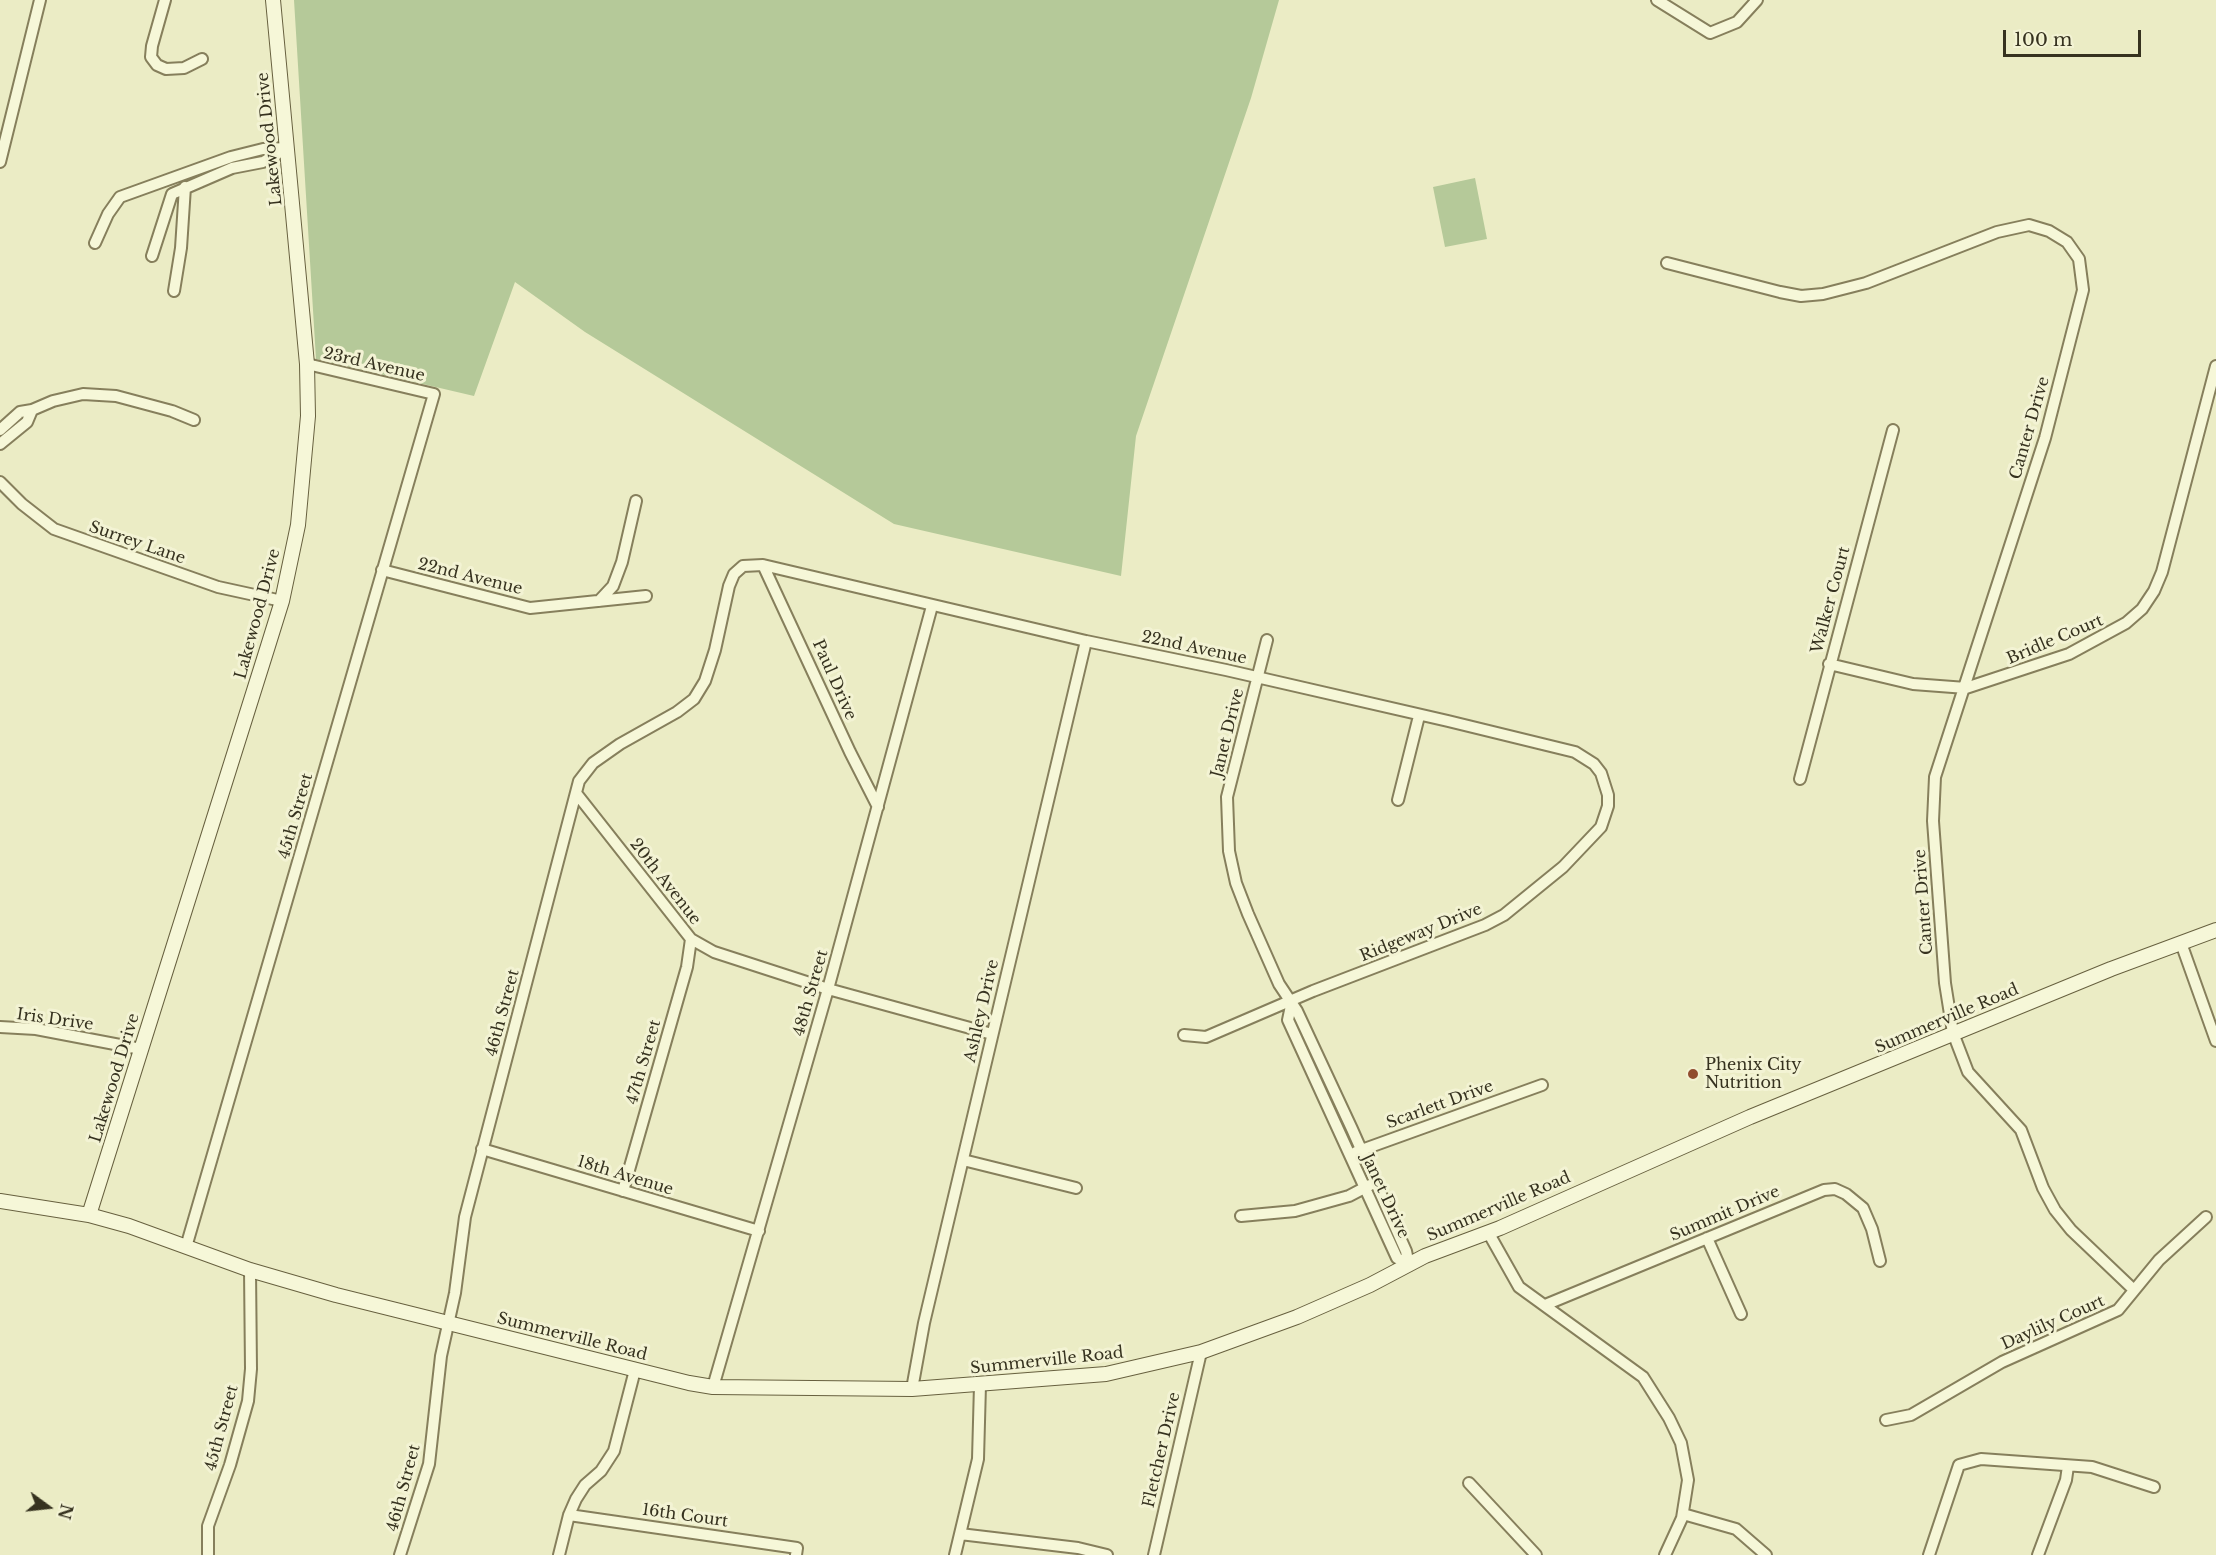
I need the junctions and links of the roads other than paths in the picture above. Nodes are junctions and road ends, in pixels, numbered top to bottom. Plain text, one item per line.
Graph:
1 (40, 0) edge
2 (165, 0) edge
3 (273, 0) edge
4 (1657, 0) edge
5 (1754, 1) edge
6 (202, 59) dead end
7 (287, 148) junction
8 (0, 162) edge
9 (185, 187) junction
10 (95, 243) dead end
11 (152, 256) dead end
12 (1667, 263) dead end
13 (174, 291) dead end
14 (307, 364) junction
15 (2216, 366) edge
16 (434, 394) joint
17 (32, 410) junction
18 (194, 420) dead end
19 (0, 430) edge
20 (1893, 430) dead end
21 (0, 444) edge
22 (0, 482) edge
23 (636, 501) dead end
24 (764, 565) junction
25 (382, 570) junction
26 (646, 596) dead end
27 (282, 601) junction
28 (599, 601) junction
29 (932, 606) junction
30 (1267, 640) dead end
31 (1086, 641) junction
32 (1829, 664) junction
33 (1258, 677) junction
34 (1966, 688) junction
35 (1419, 716) junction
36 (1800, 779) dead end
37 (1606, 784) joint
38 (576, 793) junction
39 (1398, 800) dead end
40 (878, 807) junction
41 (2216, 930) edge
42 (691, 939) junction
43 (2181, 943) junction
44 (828, 989) junction
45 (1292, 1001) junction
46 (0, 1028) edge
47 (992, 1034) junction
48 (1953, 1034) junction
49 (1184, 1035) dead end
50 (2216, 1041) edge
51 (141, 1049) junction
52 (1542, 1085) dead end
53 (482, 1149) junction
54 (1361, 1150) junction
55 (1350, 1155) junction
56 (963, 1160) junction
57 (1376, 1182) junction
58 (1076, 1188) dead end
59 (1364, 1188) junction
60 (623, 1191) junction
61 (0, 1201) edge
62 (89, 1215) junction
63 (1241, 1216) dead end
64 (2206, 1217) dead end
65 (759, 1231) junction
66 (1488, 1232) junction
67 (1707, 1238) junction
68 (186, 1246) junction
69 (1880, 1261) dead end
70 (1409, 1265) junction
71 (250, 1270) junction
72 (2134, 1290) junction
73 (1545, 1305) junction
74 (1741, 1314) dead end
75 (449, 1323) junction
76 (1201, 1352) junction
77 (635, 1370) junction
78 (980, 1385) junction
79 (713, 1387) junction
80 (912, 1389) junction
81 (1886, 1420) dead end
82 (2068, 1466) junction
83 (1469, 1483) dead end
84 (2154, 1487) dead end
85 (1683, 1514) junction
86 (569, 1515) junction
87 (960, 1534) junction
88 (796, 1552) edge
89 (208, 1555) edge
90 (400, 1555) edge
91 (560, 1555) edge
92 (955, 1555) edge
93 (1107, 1555) edge
94 (1154, 1555) edge
95 (1536, 1555) edge
96 (1665, 1555) edge
97 (1766, 1555) edge
98 (1929, 1555) edge
99 (2038, 1555) edge

1 - 8 street
2 - 6 street
3 - 7 main road, Lakewood Drive
4 - 5 street
7 - 9 street
7 - 10 street
7 - 14 main road, Lakewood Drive
9 - 11 street
9 - 13 street
12 - 34 street, Canter Drive
14 - 16 street, 23rd Avenue
14 - 27 main road, Lakewood Drive
15 - 34 street, Bridle Court
16 - 25 street, 45th Street
17 - 18 street
17 - 19 street
17 - 21 street
20 - 32 street, Walker Court
22 - 27 street, Surrey Lane
23 - 28 street
24 - 29 street, 22nd Avenue
24 - 38 street, 46th Street
24 - 40 street, Paul Drive
25 - 28 street, 22nd Avenue
25 - 68 street, 45th Street
26 - 28 street, 22nd Avenue
27 - 51 main road, Lakewood Drive
29 - 31 street, 22nd Avenue
29 - 40 street, 48th Street
30 - 33 street, Janet Drive
31 - 33 street, 22nd Avenue
31 - 47 street, Ashley Drive
32 - 34 street, Bridle Court
32 - 36 street, Walker Court
33 - 35 street, 22nd Avenue
33 - 45 street, Janet Drive
34 - 48 street, Canter Drive
35 - 37 street, 22nd Avenue
35 - 39 street
37 - 45 street, Ridgeway Drive
38 - 42 street, 20th Avenue
38 - 53 street, 46th Street
40 - 44 street, 48th Street
41 - 43 main road, Summerville Road
42 - 44 street, 20th Avenue
42 - 60 street, 47th Street
43 - 48 main road, Summerville Road
43 - 50 street
44 - 47 street, 20th Avenue
44 - 65 street, 48th Street
45 - 49 street, Ridgeway Drive
45 - 54 street, Janet Drive
45 - 55 street, Janet Drive
46 - 51 street, Iris Drive
47 - 56 street, Ashley Drive
48 - 66 main road, Summerville Road
48 - 72 street, Canter Drive
51 - 62 main road, Lakewood Drive
52 - 54 street, Scarlett Drive
53 - 60 street, 18th Avenue
53 - 75 street, 46th Street
54 - 55 street, Scarlett Drive
54 - 57 street, Janet Drive
55 - 59 street, Janet Drive
56 - 58 street
56 - 80 street, Ashley Drive
57 - 59 street
57 - 70 street, Janet Drive
59 - 63 street
59 - 70 street, Janet Drive
60 - 65 street, 18th Avenue
61 - 62 main road, Summerville Road
62 - 68 main road, Summerville Road
64 - 72 street, Daylily Court
65 - 79 street, 48th Street
66 - 70 main road, Summerville Road
66 - 73 street
67 - 69 street, Summit Drive
67 - 73 street, Summit Drive
67 - 74 street
68 - 71 main road, Summerville Road
70 - 76 main road, Summerville Road
71 - 75 main road, Summerville Road
71 - 89 street, 45th Street
72 - 81 street, Daylily Court
73 - 85 street
75 - 77 main road, Summerville Road
75 - 90 street, 46th Street
76 - 78 main road, Summerville Road
76 - 94 street, Fletcher Drive
77 - 79 main road, Summerville Road
77 - 86 street
78 - 80 main road, Summerville Road
78 - 87 street
79 - 80 main road, Summerville Road
82 - 84 street
82 - 98 street
82 - 99 street
83 - 95 street
85 - 96 street
85 - 97 street
86 - 88 street, 16th Court
86 - 91 street
87 - 92 street
87 - 93 street

